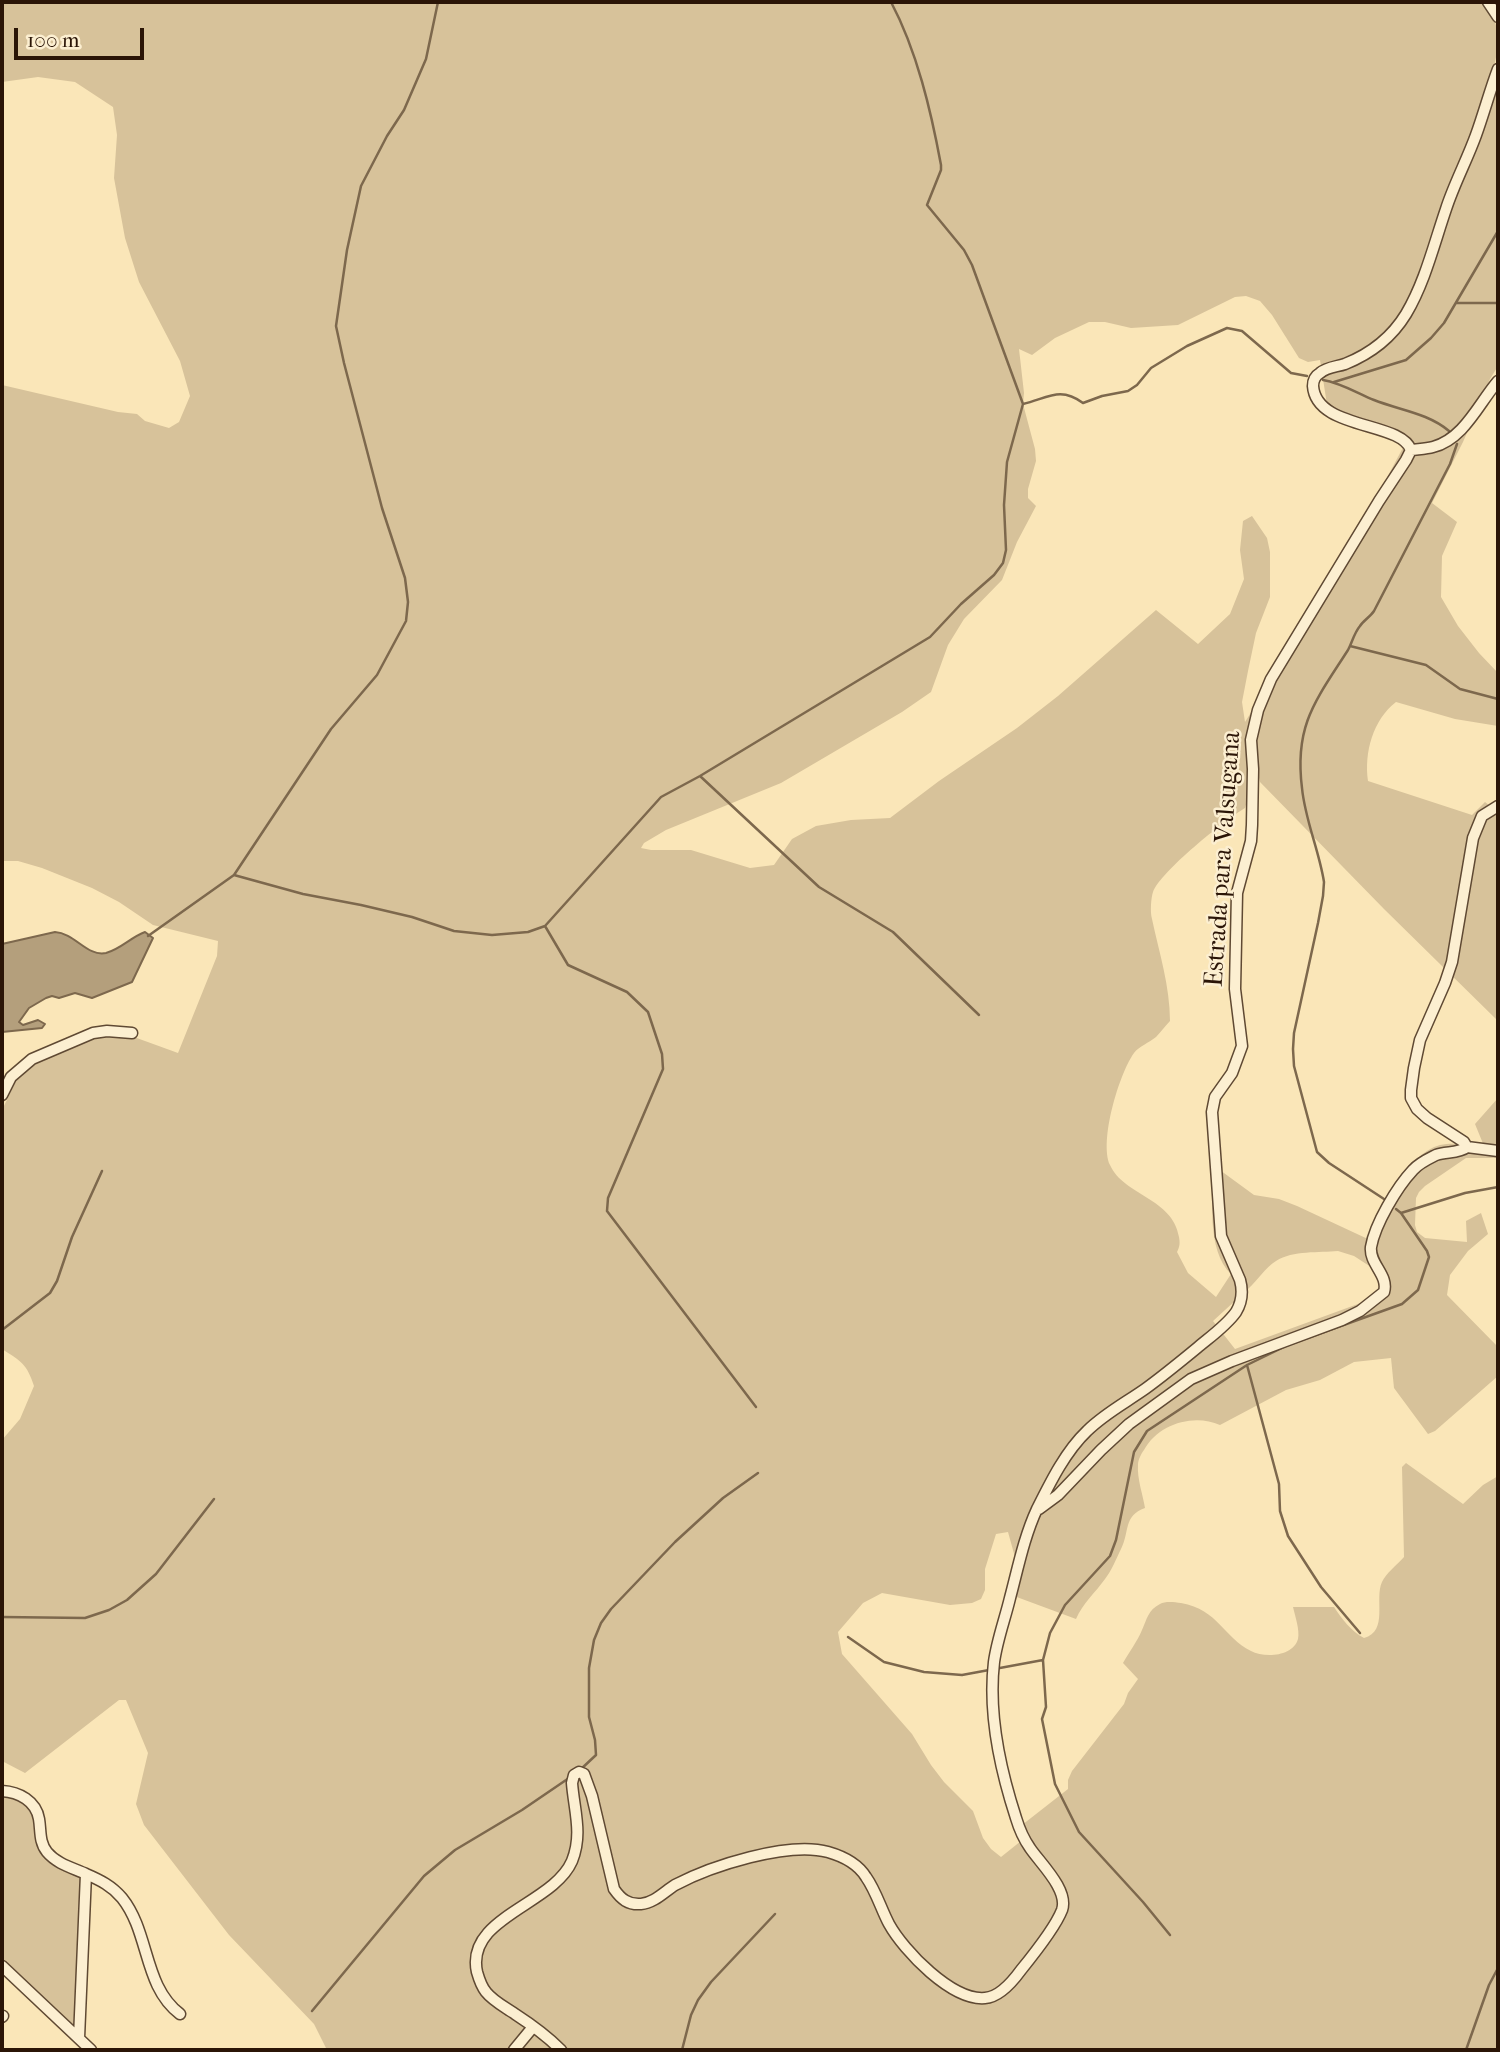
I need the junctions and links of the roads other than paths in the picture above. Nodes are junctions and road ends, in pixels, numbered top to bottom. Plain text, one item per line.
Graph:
1 (1488, 2) edge
2 (1498, 17) edge
3 (1498, 69) edge
4 (1498, 381) edge
5 (1410, 450) junction
6 (1498, 806) edge
7 (132, 1032) dead end
8 (2, 1095) edge
9 (1466, 1147) junction
10 (1498, 1151) edge
11 (1036, 1511) junction
12 (2, 1791) edge
13 (86, 1874) junction
14 (2, 1966) edge
15 (180, 2014) dead end
16 (533, 2026) junction
17 (79, 2038) junction
18 (91, 2050) edge
19 (514, 2050) edge
20 (561, 2050) edge

1 - 2 street
3 - 5 street
4 - 5 street
5 - 11 street, Estrada para Valsugana
6 - 9 street
7 - 8 street
9 - 10 street
9 - 11 street
11 - 16 street, Estrada para Valsugana
12 - 13 street
13 - 15 street
13 - 17 street
14 - 17 street
16 - 19 street
16 - 20 street, Estrada para Valsugana
17 - 18 street

